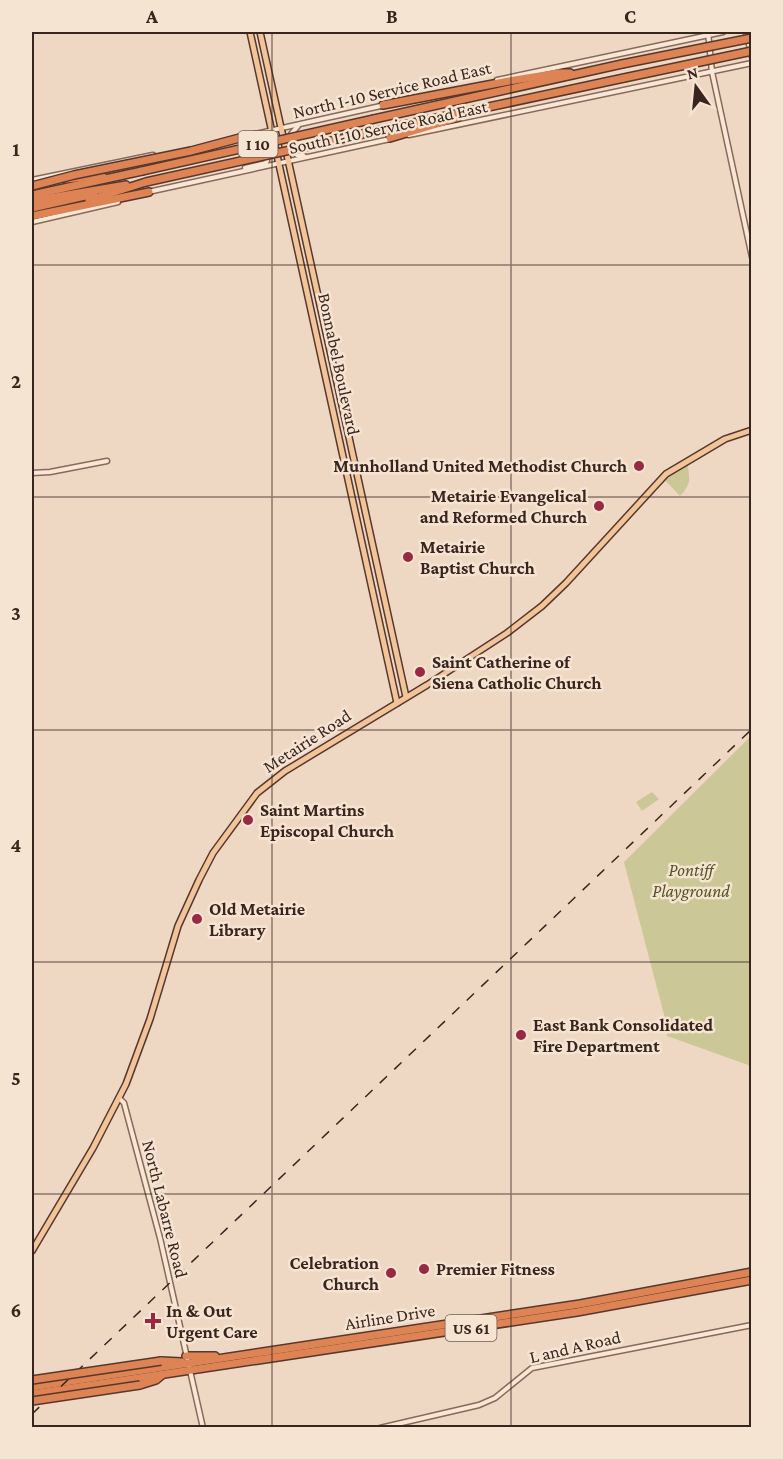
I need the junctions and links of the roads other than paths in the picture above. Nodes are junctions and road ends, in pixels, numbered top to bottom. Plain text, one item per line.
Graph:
1 (250, 32) edge
2 (260, 32) edge
3 (723, 32) edge
4 (746, 32) edge
5 (709, 33) edge
6 (752, 38) edge
7 (752, 51) edge
8 (752, 57) edge
9 (752, 63) edge
10 (712, 72) junction
11 (582, 73) junction
12 (508, 103) junction
13 (383, 105) junction
14 (301, 124) junction
15 (282, 128) junction
16 (272, 130) junction
17 (251, 135) junction
18 (390, 138) junction
19 (308, 157) junction
20 (288, 161) junction
21 (279, 163) junction
22 (227, 174) junction
23 (109, 178) junction
24 (146, 182) junction
25 (32, 183) edge
26 (149, 192) junction
27 (32, 195) edge
28 (32, 201) edge
29 (32, 208) edge
30 (32, 216) edge
31 (32, 222) edge
32 (752, 257) edge
33 (752, 430) edge
34 (107, 461) dead end
35 (32, 473) edge
36 (406, 697) junction
37 (397, 703) junction
38 (119, 1098) junction
39 (32, 1251) edge
40 (752, 1272) edge
41 (752, 1280) edge
42 (752, 1325) edge
43 (387, 1337) junction
44 (283, 1349) junction
45 (262, 1360) junction
46 (187, 1363) junction
47 (163, 1375) junction
48 (32, 1380) edge
49 (32, 1387) edge
50 (32, 1394) edge
51 (32, 1401) edge
52 (203, 1428) edge
53 (380, 1428) edge

1 - 16 main road, Bonnabel Boulevard
2 - 15 main road, Bonnabel Boulevard
3 - 5 street, North I-10 Service Road East
4 - 8 street
5 - 10 street
5 - 13 street, North I-10 Service Road East
6 - 11 highway, I 10, bridge
7 - 12 highway, I 10, bridge
9 - 10 street, South I-10 Service Road East
10 - 18 street, South I-10 Service Road East
10 - 32 street
11 - 13 highway
11 - 23 highway, I 10, bridge
12 - 18 highway
12 - 24 highway, I 10, bridge
13 - 14 street, North I-10 Service Road East
14 - 15 street, North I-10 Service Road East
14 - 19 street
15 - 16 street, North I-10 Service Road East
15 - 20 main road, Bonnabel Boulevard
16 - 17 street, North I-10 Service Road East
16 - 21 main road, Bonnabel Boulevard
17 - 22 street
17 - 25 street, North I-10 Service Road East
17 - 25 highway, bridge
18 - 19 street, South I-10 Service Road East
19 - 20 street, South I-10 Service Road East
20 - 21 street, South I-10 Service Road East
20 - 36 main road, Bonnabel Boulevard
21 - 22 street, South I-10 Service Road East
21 - 37 main road, Bonnabel Boulevard
22 - 26 street, South I-10 Service Road East
23 - 25 highway
23 - 27 highway, I 10
24 - 28 highway
24 - 29 highway, I 10
24 - 30 highway
26 - 30 highway
26 - 31 street, South I-10 Service Road East
33 - 36 main road, Metairie Road
34 - 35 street
36 - 37 main road, Metairie Road
37 - 38 main road, Metairie Road
38 - 39 main road, Metairie Road
38 - 46 street, North Labarre Road
40 - 43 highway, Airline Drive / US 61
41 - 43 highway, Airline Drive / US 61
42 - 53 street, L and A Road
43 - 44 highway, Airline Drive / US 61
43 - 45 highway, Airline Drive / US 61
44 - 45 highway
44 - 46 highway, Airline Drive / US 61
45 - 46 highway, Airline Drive / US 61
46 - 47 highway, Airline Drive / US 61
46 - 48 highway, bridge
46 - 49 highway, Airline Drive / US 61
46 - 52 street, North Labarre Road
47 - 50 highway, Airline Drive / US 61
47 - 51 highway, bridge

